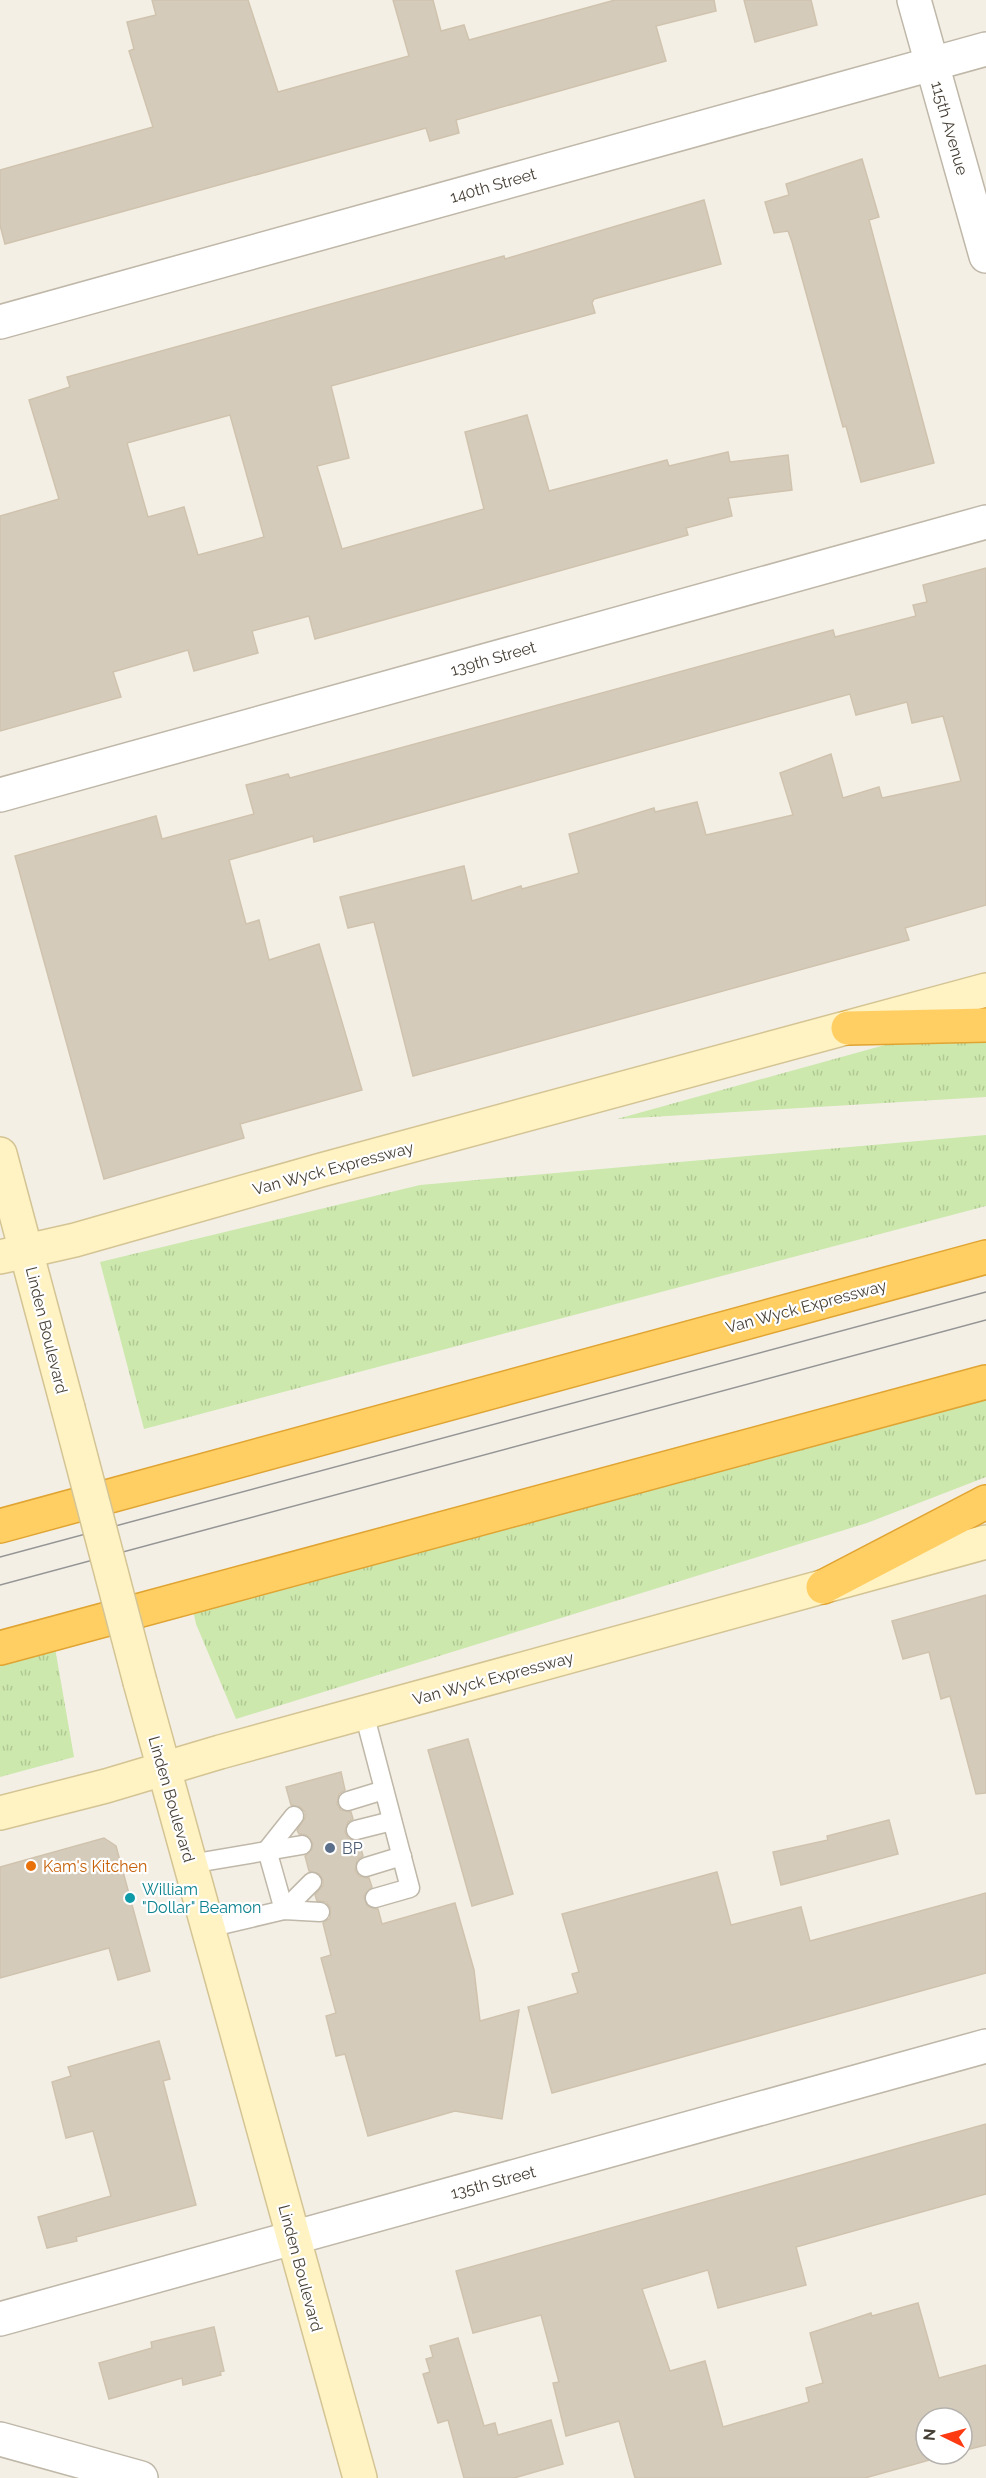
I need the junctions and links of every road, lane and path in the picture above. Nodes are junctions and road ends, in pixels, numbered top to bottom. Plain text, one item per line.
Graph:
1 (914, 0) edge
2 (986, 49) edge
3 (932, 63) junction
4 (986, 256) edge
5 (0, 322) edge
6 (986, 522) edge
7 (0, 795) edge
8 (986, 990) edge
9 (986, 1025) edge
10 (848, 1028) junction
11 (0, 1154) edge
12 (13, 1254) edge
13 (986, 1257) edge
14 (986, 1382) edge
15 (986, 1502) edge
16 (0, 1526) edge
17 (986, 1542) edge
18 (823, 1587) junction
19 (0, 1648) edge
20 (364, 1713) junction
21 (164, 1769) junction
22 (384, 1790) junction
23 (348, 1801) dead end
24 (0, 1813) edge
25 (294, 1816) dead end
26 (392, 1821) junction
27 (356, 1830) dead end
28 (302, 1845) dead end
29 (267, 1850) junction
30 (402, 1856) junction
31 (190, 1864) junction
32 (366, 1867) dead end
33 (312, 1882) dead end
34 (375, 1898) dead end
35 (284, 1910) junction
36 (320, 1912) dead end
37 (208, 1928) junction
38 (986, 2046) edge
39 (293, 2238) junction
40 (0, 2319) edge
41 (0, 2439) edge
42 (141, 2478) edge
43 (360, 2478) edge

1 - 3 street, 115th Avenue
2 - 3 street, 140th Street
3 - 4 street, 115th Avenue
3 - 5 street, 140th Street
6 - 7 street, 139th Street
8 - 10 main road, Van Wyck Expressway
9 - 10 highway
10 - 12 main road, Van Wyck Expressway
11 - 12 main road, Linden Boulevard
12 - 21 main road, Linden Boulevard, bridge
13 - 16 highway, Van Wyck Expressway
14 - 19 highway
15 - 18 highway
17 - 18 main road, Van Wyck Expressway
18 - 20 main road, Van Wyck Expressway
20 - 21 main road, Van Wyck Expressway
20 - 22 lane
21 - 24 main road, Van Wyck Expressway
21 - 31 main road, Linden Boulevard
22 - 23 lane
22 - 26 lane
25 - 29 lane
26 - 27 lane
26 - 30 lane
28 - 29 lane
29 - 31 lane
29 - 35 lane
30 - 32 lane
30 - 34 lane
31 - 37 main road, Linden Boulevard
33 - 35 lane
35 - 36 lane
35 - 37 lane
37 - 39 main road, Linden Boulevard
38 - 39 street, 135th Street
39 - 40 street, 135th Street
39 - 43 main road, Linden Boulevard
41 - 42 street

